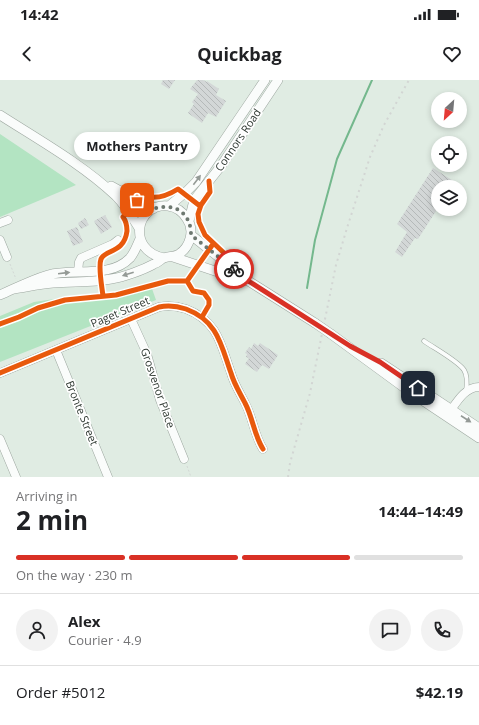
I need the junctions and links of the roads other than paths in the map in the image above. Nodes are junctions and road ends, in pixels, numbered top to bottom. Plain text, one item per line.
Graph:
1 (264, 80) edge
2 (278, 80) edge
3 (0, 115) edge
4 (92, 176) junction
5 (168, 206) junction
6 (153, 209) junction
7 (189, 222) junction
8 (139, 228) junction
9 (191, 235) junction
10 (140, 239) junction
11 (0, 240) edge
12 (118, 240) dead end
13 (7, 257) road end
14 (168, 257) junction
15 (78, 272) junction
16 (250, 282) junction
17 (15, 284) junction
18 (0, 295) edge
19 (131, 318) junction
20 (424, 341) dead end
21 (56, 350) junction
22 (0, 373) edge
23 (479, 387) edge
24 (466, 392) junction
25 (449, 413) junction
26 (479, 428) edge
27 (479, 438) edge
28 (0, 439) edge
29 (263, 449) dead end
30 (184, 458) road end
31 (16, 477) edge
32 (108, 477) edge

5 -> 1 street, Connors Road
2 - 7 street, Connors Road
3 - 4 street
4 - 6 street
4 - 8 street
5 - 6 street
5 - 7 street
6 - 8 street
7 - 9 street
8 - 10 street
9 - 14 street
9 - 16 street
10 - 14 street
10 - 15 street
11 - 13 street
12 - 15 street
14 - 16 street
14 -> 17 street
17 -> 15 street
16 - 25 street, bridge
17 - 18 street
19 - 21 street, Paget Street
19 - 29 street, Paget Street
19 - 30 street, Grosvenor Place
20 - 24 lane
21 - 22 street, Paget Street
21 - 32 street, Bronte Street
23 - 24 street
24 - 25 street
25 -> 26 street
25 - 27 street
28 - 31 street

